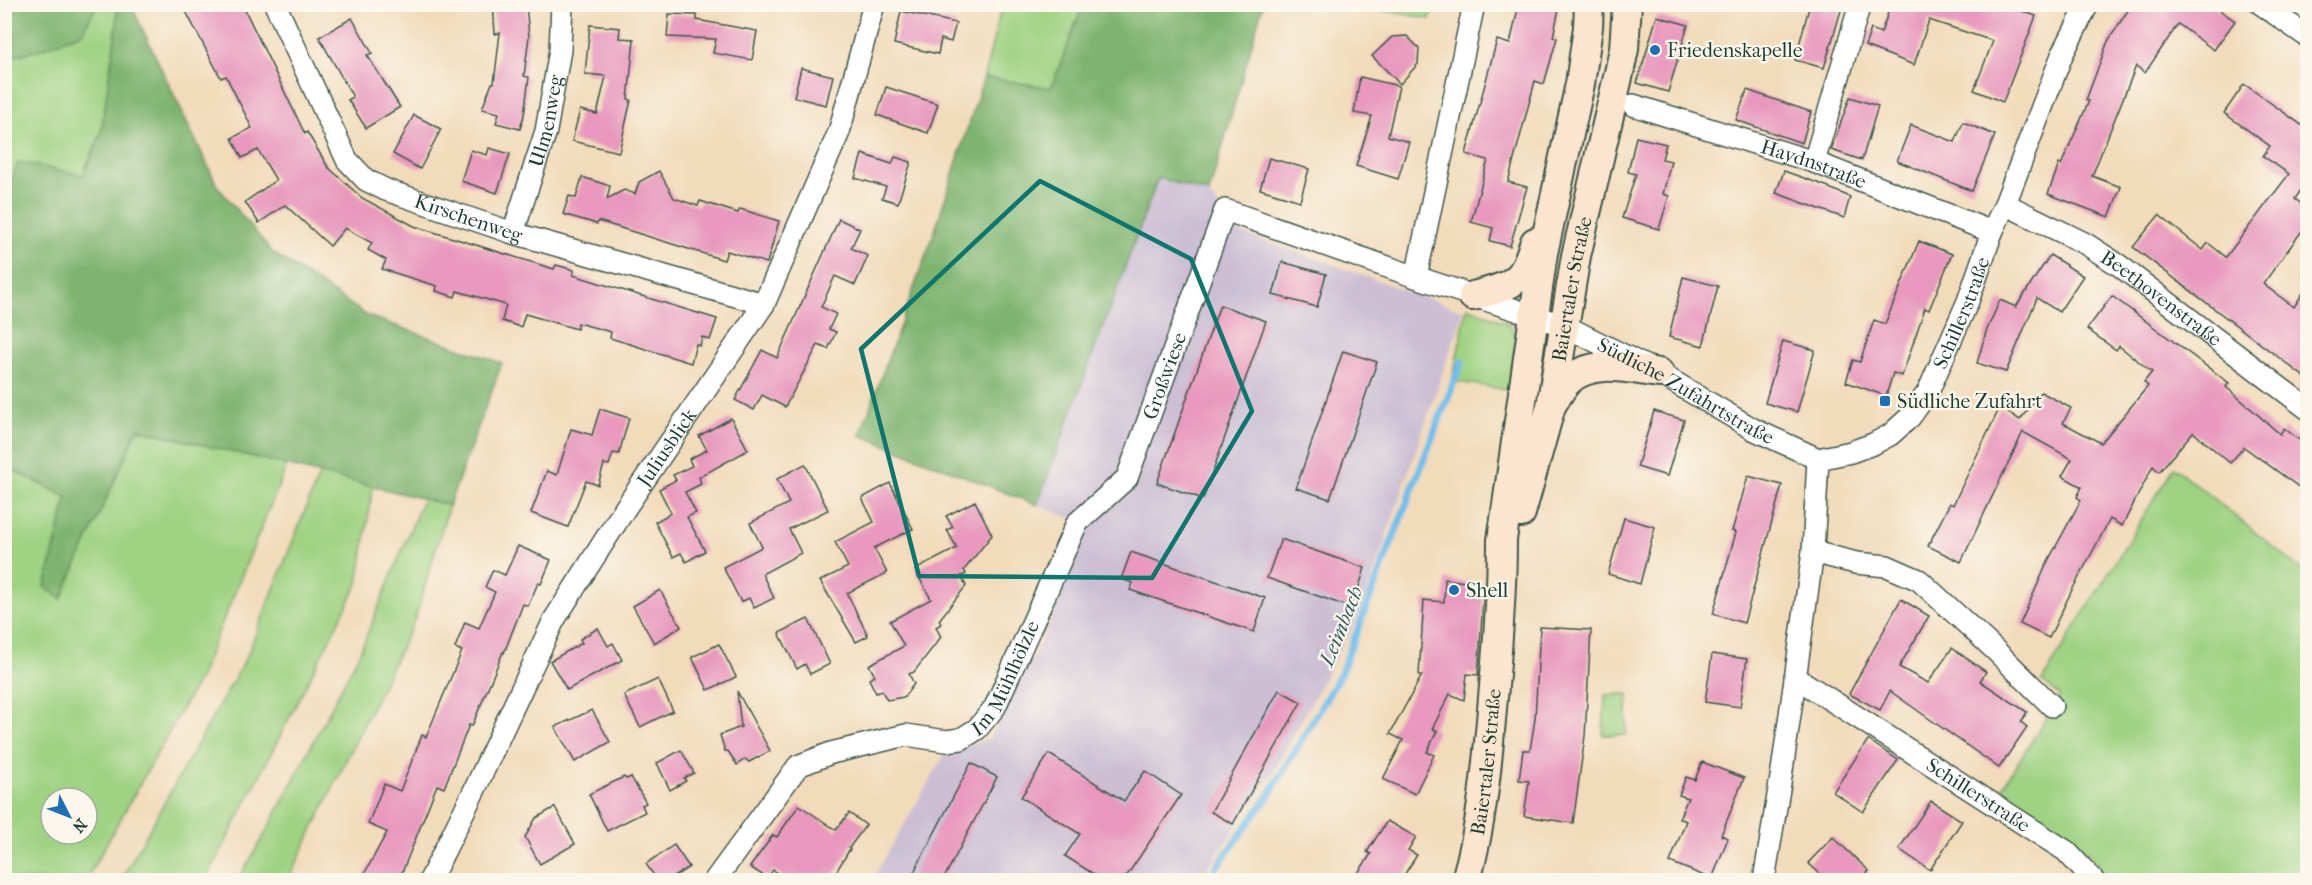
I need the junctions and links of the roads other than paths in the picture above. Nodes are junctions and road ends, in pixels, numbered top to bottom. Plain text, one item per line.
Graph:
1 (275, 4) edge
2 (562, 4) edge
3 (874, 4) edge
4 (1474, 4) edge
5 (1589, 4) edge
6 (1627, 4) edge
7 (1860, 4) edge
8 (2088, 4) edge
9 (2261, 4) edge
10 (2307, 37) edge
11 (1633, 105) dead end
12 (1814, 162) junction
13 (1554, 202) junction
14 (2005, 204) junction
15 (1225, 210) joint
16 (1992, 232) junction
17 (513, 233) junction
18 (1416, 278) junction
19 (1473, 296) junction
20 (764, 304) junction
21 (1534, 315) junction
22 (1565, 326) junction
23 (1659, 373) junction
24 (1551, 406) junction
25 (2307, 409) edge
26 (1818, 459) junction
27 (1077, 523) joint
28 (1813, 552) junction
29 (1502, 571) junction
30 (1795, 677) junction
31 (2052, 706) dead end
32 (430, 880) edge
33 (715, 880) edge
34 (1466, 880) edge
35 (1764, 880) edge
36 (2093, 880) edge

1 - 17 street, Kirschenweg
2 - 17 street, Ulmenweg
3 - 20 street, Juliusblick
4 - 18 street
5 - 13 main road, Baiertaler Straße
6 - 22 main road, Baiertaler Straße
7 - 12 street
8 - 14 street, Schillerstraße
9 - 10 street
11 - 12 street, Haydnstraße
12 - 16 street, Haydnstraße
13 - 19 main road
13 - 21 main road, Baiertaler Straße
14 - 16 street, Schillerstraße
14 - 25 street, Beethovenstraße
15 - 18 street, Südliche Zufahrtstraße
15 - 27 street, Großwiese
16 - 26 street, Schillerstraße
17 - 20 street, Kirschenweg
18 - 19 street, Südliche Zufahrtstraße
19 - 21 street, Südliche Zufahrtstraße
20 - 32 street, Juliusblick
21 - 22 street, Südliche Zufahrtstraße
21 - 29 main road, Baiertaler Straße
22 - 23 street, Südliche Zufahrtstraße
22 - 24 main road, Baiertaler Straße
23 - 24 main road
23 - 26 street, Südliche Zufahrtstraße
24 - 29 main road, Baiertaler Straße
26 - 28 street
27 - 33 street, Im Mühlhölzle
28 - 30 street
28 - 31 street
29 - 34 main road, Baiertaler Straße
30 - 35 street
30 - 36 street, Schillerstraße

